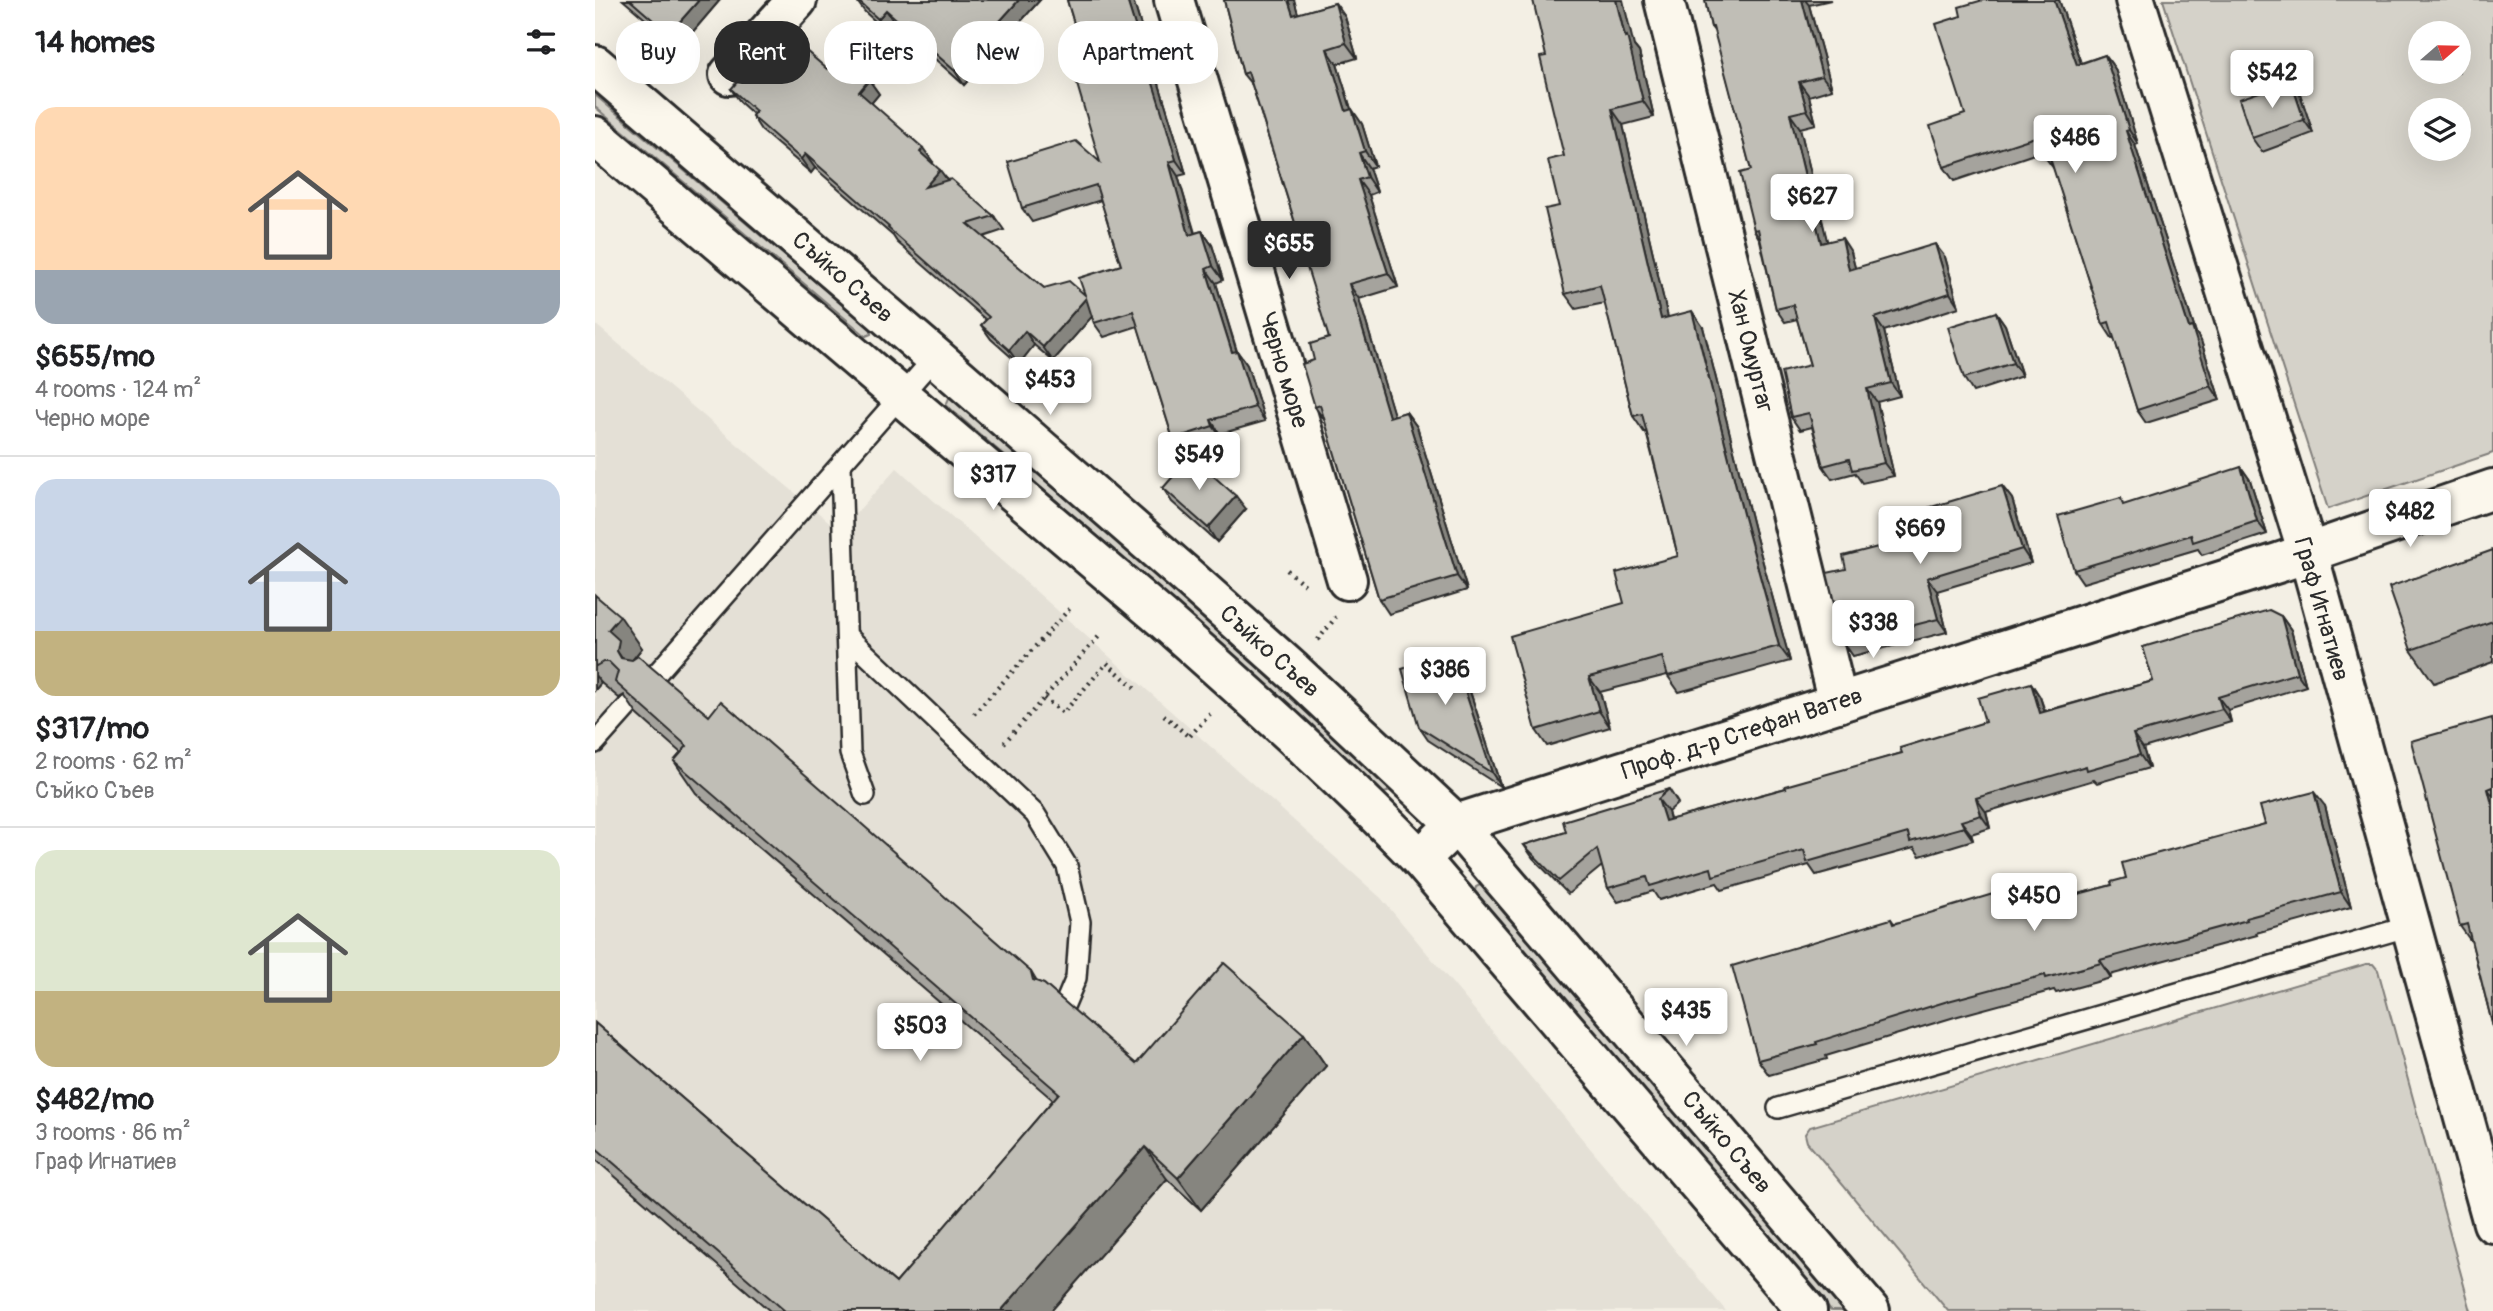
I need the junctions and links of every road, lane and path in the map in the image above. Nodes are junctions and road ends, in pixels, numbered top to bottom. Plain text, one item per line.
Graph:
1 (797, 0) edge
2 (1174, 0) edge
3 (1664, 0) edge
4 (2134, 0) edge
5 (778, 21) edge
6 (595, 65) edge
7 (595, 136) edge
8 (935, 356) junction
9 (902, 395) junction
10 (841, 465) junction
11 (2493, 489) edge
12 (2308, 554) junction
13 (1338, 593) joint
14 (1072, 606) dead end
15 (1101, 634) dead end
16 (847, 636) junction
17 (1318, 640) dead end
18 (651, 680) edge
19 (1136, 689) dead end
20 (1044, 698) junction
21 (1838, 703) junction
22 (628, 706) edge
23 (980, 708) dead end
24 (1215, 709) dead end
25 (1164, 715) dead end
26 (1010, 736) dead end
27 (595, 743) edge
28 (865, 796) dead end
29 (1456, 824) junction
30 (1420, 859) junction
31 (2410, 926) junction
32 (1065, 1004) edge
33 (1778, 1108) dead end
34 (2493, 1223) edge
35 (1807, 1311) edge
36 (1870, 1311) edge

1 - 5 street
2 - 13 street, Черно море
3 - 21 street, Хан Омуртаг
4 - 12 street, Граф Игнатиев
6 - 8 street, Съйко Съев
7 - 9 street, Съйко Съев
8 - 9 lane
8 - 29 street, Съйко Съев
9 - 10 lane
9 - 30 street, Съйко Съев
10 - 16 lane
10 - 18 lane
11 - 12 street, Проф. д-р Стефан Ватев
12 - 21 street, Проф. д-р Стефан Ватев
12 - 31 street, Граф Игнатиев
13 - 17 path
14 - 23 path
15 - 20 path
16 - 28 lane
16 - 32 lane
19 - 20 path
20 - 26 path
21 - 29 street, Проф. д-р Стефан Ватев
22 - 27 lane
24 - 25 path
29 - 30 street
29 - 36 street, Съйко Съев
30 - 35 street, Съйко Съев
31 - 33 lane
31 - 34 street, Граф Игнатиев

